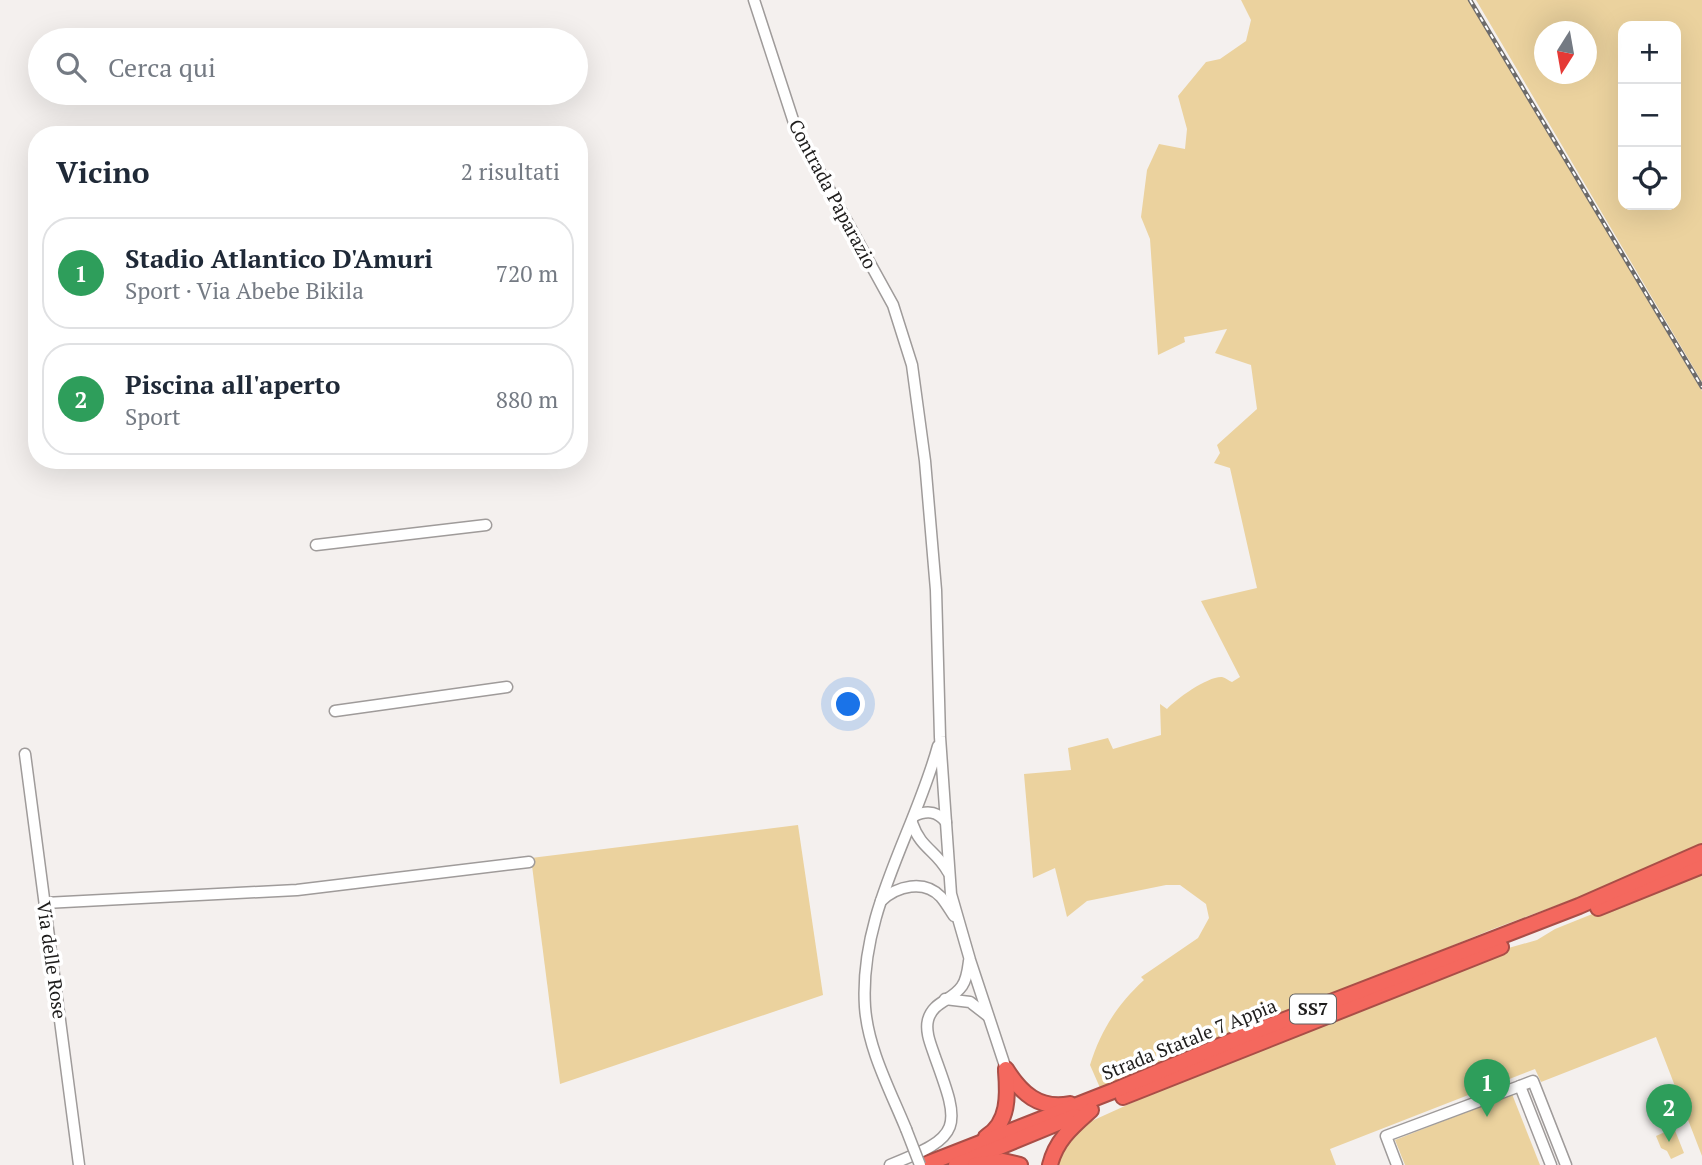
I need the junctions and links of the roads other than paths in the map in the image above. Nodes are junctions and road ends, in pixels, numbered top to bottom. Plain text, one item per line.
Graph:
1 (754, 0) edge
2 (486, 525) dead end
3 (316, 545) dead end
4 (507, 687) dead end
5 (335, 711) dead end
6 (940, 737) junction
7 (25, 754) dead end
8 (913, 819) junction
9 (946, 823) junction
10 (1702, 852) edge
11 (529, 862) dead end
12 (1702, 866) edge
13 (949, 874) junction
14 (45, 903) junction
15 (878, 904) junction
16 (958, 921) junction
17 (970, 960) junction
18 (980, 989) junction
19 (956, 995) junction
20 (989, 1016) junction
21 (1006, 1069) junction
22 (1520, 1086) junction
23 (1113, 1091) junction
24 (1091, 1110) junction
25 (1561, 1153) junction
26 (954, 1160) edge
27 (1550, 1161) edge
28 (79, 1165) edge
29 (890, 1165) edge
30 (922, 1165) edge
31 (975, 1165) edge
32 (1020, 1165) edge
33 (1050, 1165) edge
34 (1397, 1165) edge
35 (1566, 1165) edge

1 - 6 street, Contrada Paparazio
2 - 3 street
4 - 5 street
6 - 8 street
6 - 9 street
7 - 14 street, Via delle Rose
8 - 9 street
8 - 13 street
8 - 15 street
9 - 13 street
10 - 23 highway, Strada Statale 7 Appia / SS7
11 - 14 street
12 - 24 highway, Strada Statale 7 Appia / SS7
13 - 16 street
14 - 28 street, Via delle Rose
15 - 16 street
15 - 30 street, bridge
16 - 17 street
17 - 18 street
17 - 19 street
18 - 19 street
18 - 20 street
19 - 20 street
19 - 29 street
20 - 21 street
21 - 23 highway
21 - 26 highway
22 - 25 street
22 - 27 street
22 - 34 street
23 - 26 highway, Strada Statale 7 Appia / SS7
24 - 26 highway, Strada Statale 7 Appia / SS7
24 - 33 highway
25 - 27 street
25 - 35 street
26 - 30 highway, Strada Statale 7 Appia / SS7
31 - 32 highway

